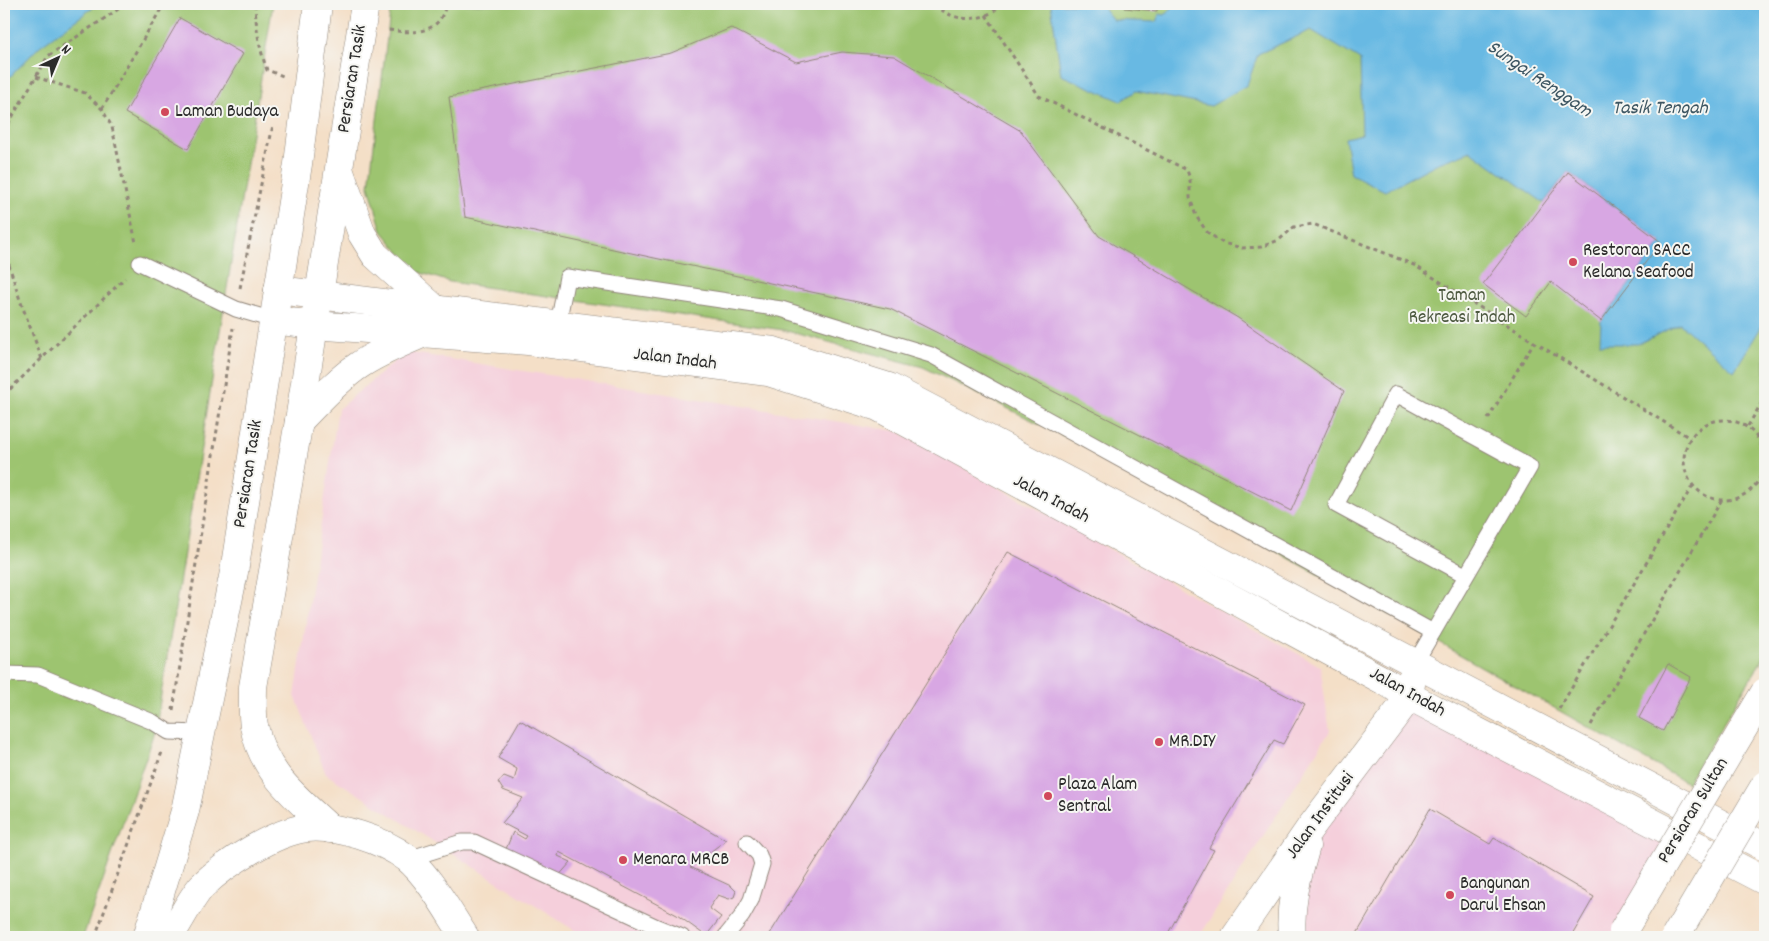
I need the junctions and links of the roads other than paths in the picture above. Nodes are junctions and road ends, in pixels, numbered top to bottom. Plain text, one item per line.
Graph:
1 (318, 4) edge
2 (363, 13) edge
3 (339, 170) junction
4 (140, 263) road end
5 (278, 290) junction
6 (319, 295) junction
7 (273, 320) junction
8 (429, 321) junction
9 (558, 324) junction
10 (314, 325) junction
11 (299, 421) junction
12 (1465, 575) junction
13 (1433, 632) junction
14 (1415, 663) junction
15 (4, 674) edge
16 (1765, 692) edge
17 (1409, 696) junction
18 (201, 733) junction
19 (1765, 784) edge
20 (1310, 828) junction
21 (330, 829) junction
22 (747, 842) dead end
23 (1765, 847) edge
24 (408, 859) junction
25 (1765, 880) edge
26 (1623, 931) dead end
27 (148, 937) edge
28 (170, 937) edge
29 (465, 937) edge
30 (682, 937) edge
31 (725, 937) edge
32 (1235, 937) edge
33 (1292, 937) edge
34 (1675, 937) edge

1 - 5 street, Persiaran Tasik
2 - 3 street, Persiaran Tasik
3 - 6 street, Persiaran Tasik
3 - 8 street
4 - 7 lane
5 - 6 street, Jalan Indah
5 - 7 street, Persiaran Tasik
6 - 8 street, Jalan Indah
6 - 10 street, Persiaran Tasik
7 - 10 street, Jalan Indah
7 - 18 street, Persiaran Tasik
8 - 9 street, Jalan Indah
8 - 10 street, Jalan Indah
8 - 11 street
8 - 17 street, Jalan Indah
9 - 13 lane
9 - 14 street, Jalan Indah
10 - 11 street, Persiaran Tasik
11 - 21 street, Persiaran Tasik
12 - 12 lane
12 - 13 lane
13 - 14 lane
14 - 17 street
14 - 23 street, Jalan Indah
15 - 18 lane
16 - 26 street, Persiaran Sultan, bridge
17 - 20 street, Jalan Institusi
17 - 25 street, Jalan Indah
18 - 27 street, Persiaran Tasik
19 - 34 street, bridge
20 - 32 street, Jalan Institusi
20 - 33 street
21 - 24 street
21 - 28 street
22 - 31 lane
24 - 29 street
24 - 30 lane

